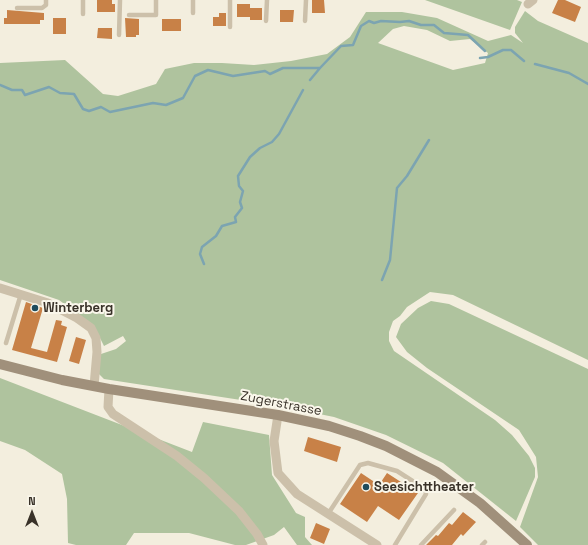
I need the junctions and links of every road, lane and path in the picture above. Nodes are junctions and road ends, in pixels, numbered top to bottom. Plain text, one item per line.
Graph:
1 (46, 0) edge
2 (83, 0) edge
3 (120, 0) edge
4 (156, 0) edge
5 (193, 0) edge
6 (230, 0) edge
7 (267, 0) edge
8 (306, 0) edge
9 (17, 8) dead end
10 (193, 13) dead end
11 (83, 14) dead end
12 (129, 15) dead end
13 (266, 21) dead end
14 (305, 21) dead end
15 (230, 27) dead end
16 (119, 35) dead end
17 (0, 288) edge
18 (21, 294) junction
19 (6, 343) dead end
20 (0, 364) edge
21 (94, 386) junction
22 (109, 389) junction
23 (278, 415) junction
24 (454, 510) dead end
25 (328, 514) junction
26 (263, 545) edge
27 (377, 545) edge
28 (395, 545) edge
29 (421, 545) edge
30 (527, 545) edge

1 - 9 lane
2 - 11 lane
3 - 16 lane
4 - 12 lane
5 - 10 lane
6 - 15 lane
7 - 13 lane
8 - 14 lane
17 - 18 street
18 - 19 lane
18 - 21 street
20 - 21 main road, Zugerstrasse
21 - 22 main road, Zugerstrasse
22 - 23 main road, Zugerstrasse
22 - 26 street
23 - 25 street
23 - 30 main road, Zugerstrasse
24 - 29 lane
25 - 27 street
25 - 28 lane

